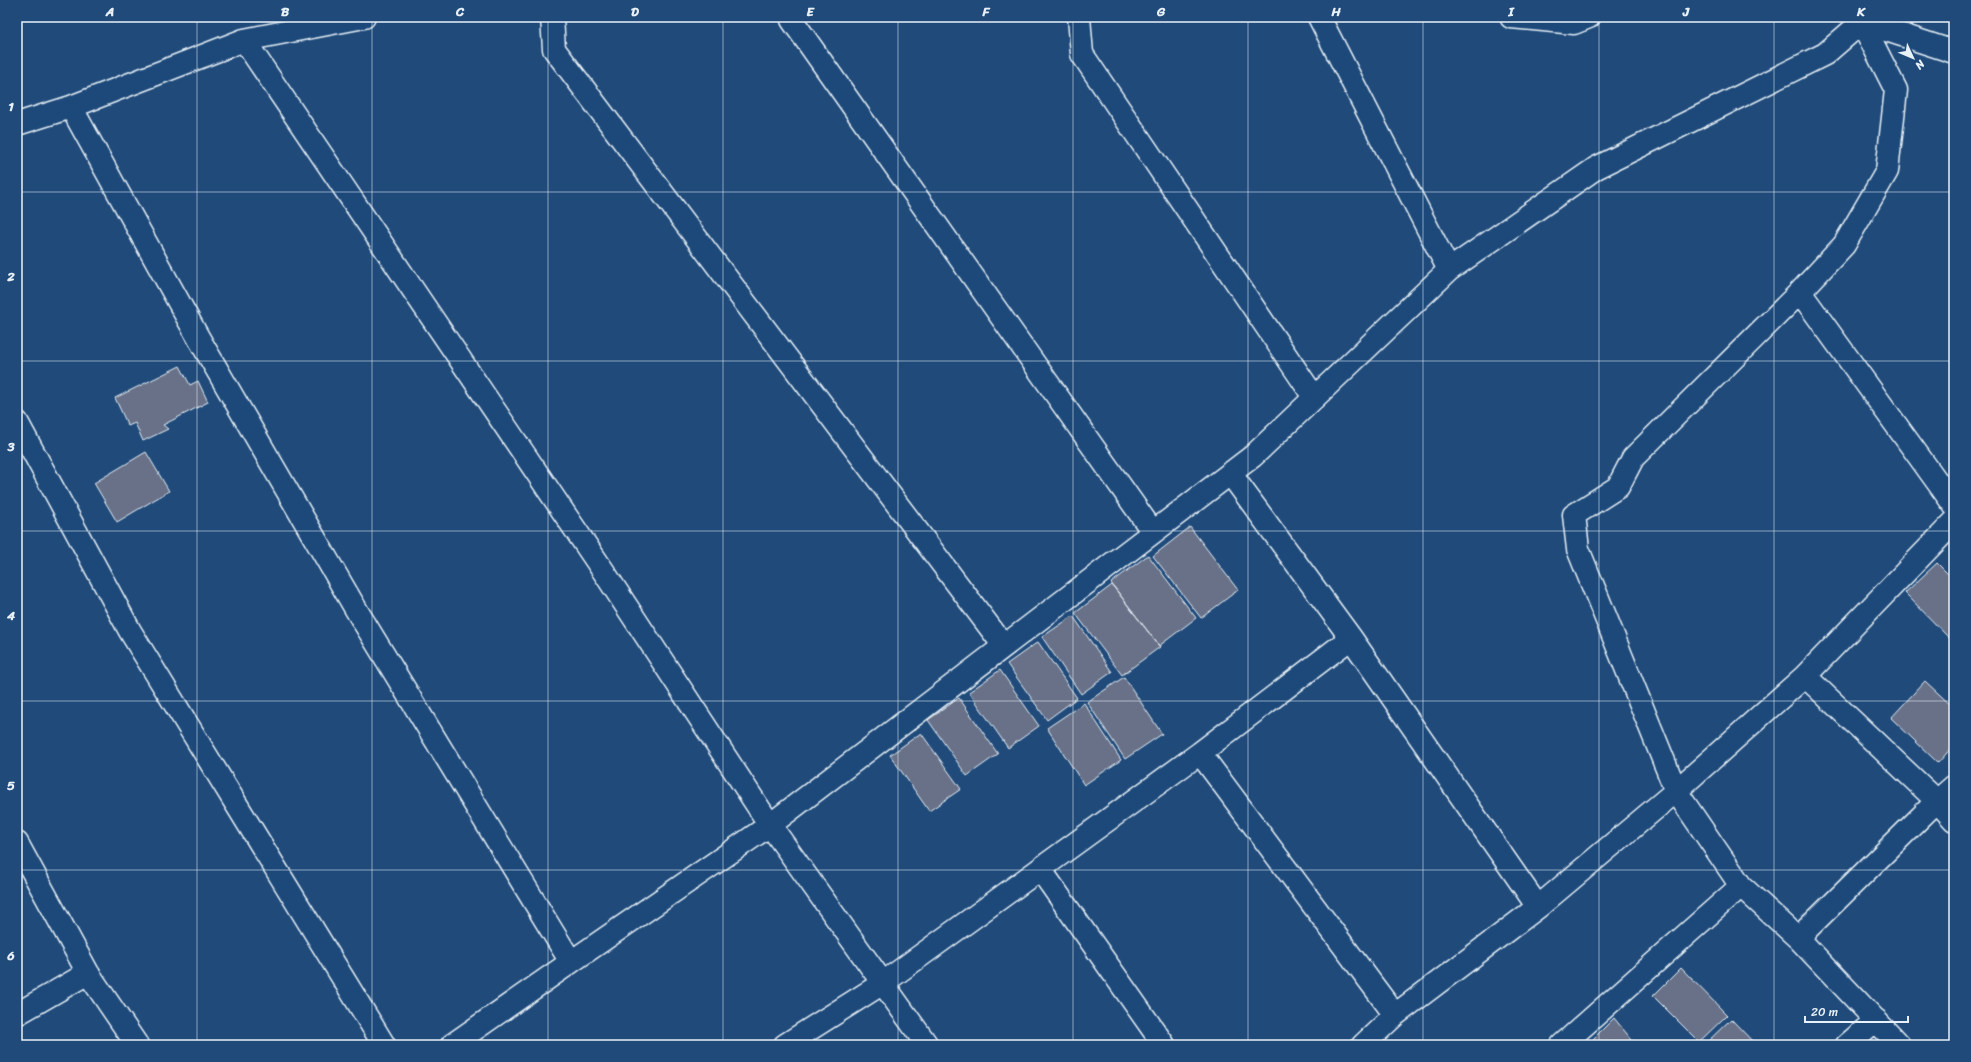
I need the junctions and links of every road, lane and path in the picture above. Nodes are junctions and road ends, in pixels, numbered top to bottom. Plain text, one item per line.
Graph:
1 (364, 17) edge
2 (552, 17) edge
3 (792, 17) edge
4 (1080, 17) edge
5 (1319, 17) edge
6 (1512, 17) edge
7 (1578, 19) edge
8 (1861, 19) edge
9 (244, 40) junction
10 (1954, 52) edge
11 (71, 107) junction
12 (17, 124) edge
13 (1449, 270) junction
14 (1800, 292) junction
15 (1314, 398) junction
16 (17, 422) edge
17 (1230, 473) junction
18 (1954, 505) edge
19 (1954, 522) edge
20 (1154, 532) junction
21 (1351, 638) junction
22 (1004, 646) junction
23 (1805, 676) junction
24 (1200, 753) junction
25 (1954, 786) edge
26 (1676, 791) junction
27 (1937, 801) junction
28 (1954, 820) edge
29 (770, 825) junction
30 (17, 843) edge
31 (1040, 869) junction
32 (1741, 886) junction
33 (1538, 907) junction
34 (1798, 938) junction
35 (571, 962) junction
36 (88, 973) junction
37 (882, 983) junction
38 (17, 1014) edge
39 (1395, 1015) junction
40 (1876, 1020) junction
41 (137, 1045) edge
42 (384, 1045) edge
43 (452, 1045) edge
44 (786, 1045) edge
45 (927, 1045) edge
46 (1164, 1045) edge
47 (1363, 1045) edge
48 (1562, 1045) edge
49 (1847, 1045) edge
50 (1899, 1045) edge

1 - 9 street
2 - 22 street
3 - 20 street
4 - 15 street
5 - 13 street
6 - 7 street
8 - 10 street
8 - 13 street
8 - 14 street
9 - 11 street
9 - 29 street
11 - 12 street
11 - 35 street
13 - 15 street
14 - 18 street
14 - 26 street
15 - 17 street
16 - 42 street
17 - 20 street
17 - 21 street
19 - 23 street
20 - 22 street
21 - 24 street
21 - 33 street
22 - 29 street
23 - 26 street
23 - 27 street
24 - 31 street
24 - 39 street
25 - 27 street
26 - 32 street
26 - 33 street
27 - 28 street
27 - 34 street
29 - 35 street
29 - 37 street
30 - 36 street
31 - 37 street
31 - 46 street
32 - 34 street
32 - 48 street
33 - 39 street
34 - 40 street
35 - 43 street
36 - 38 street
36 - 41 street
37 - 44 street
37 - 45 street
39 - 47 street
40 - 49 street
40 - 50 street

